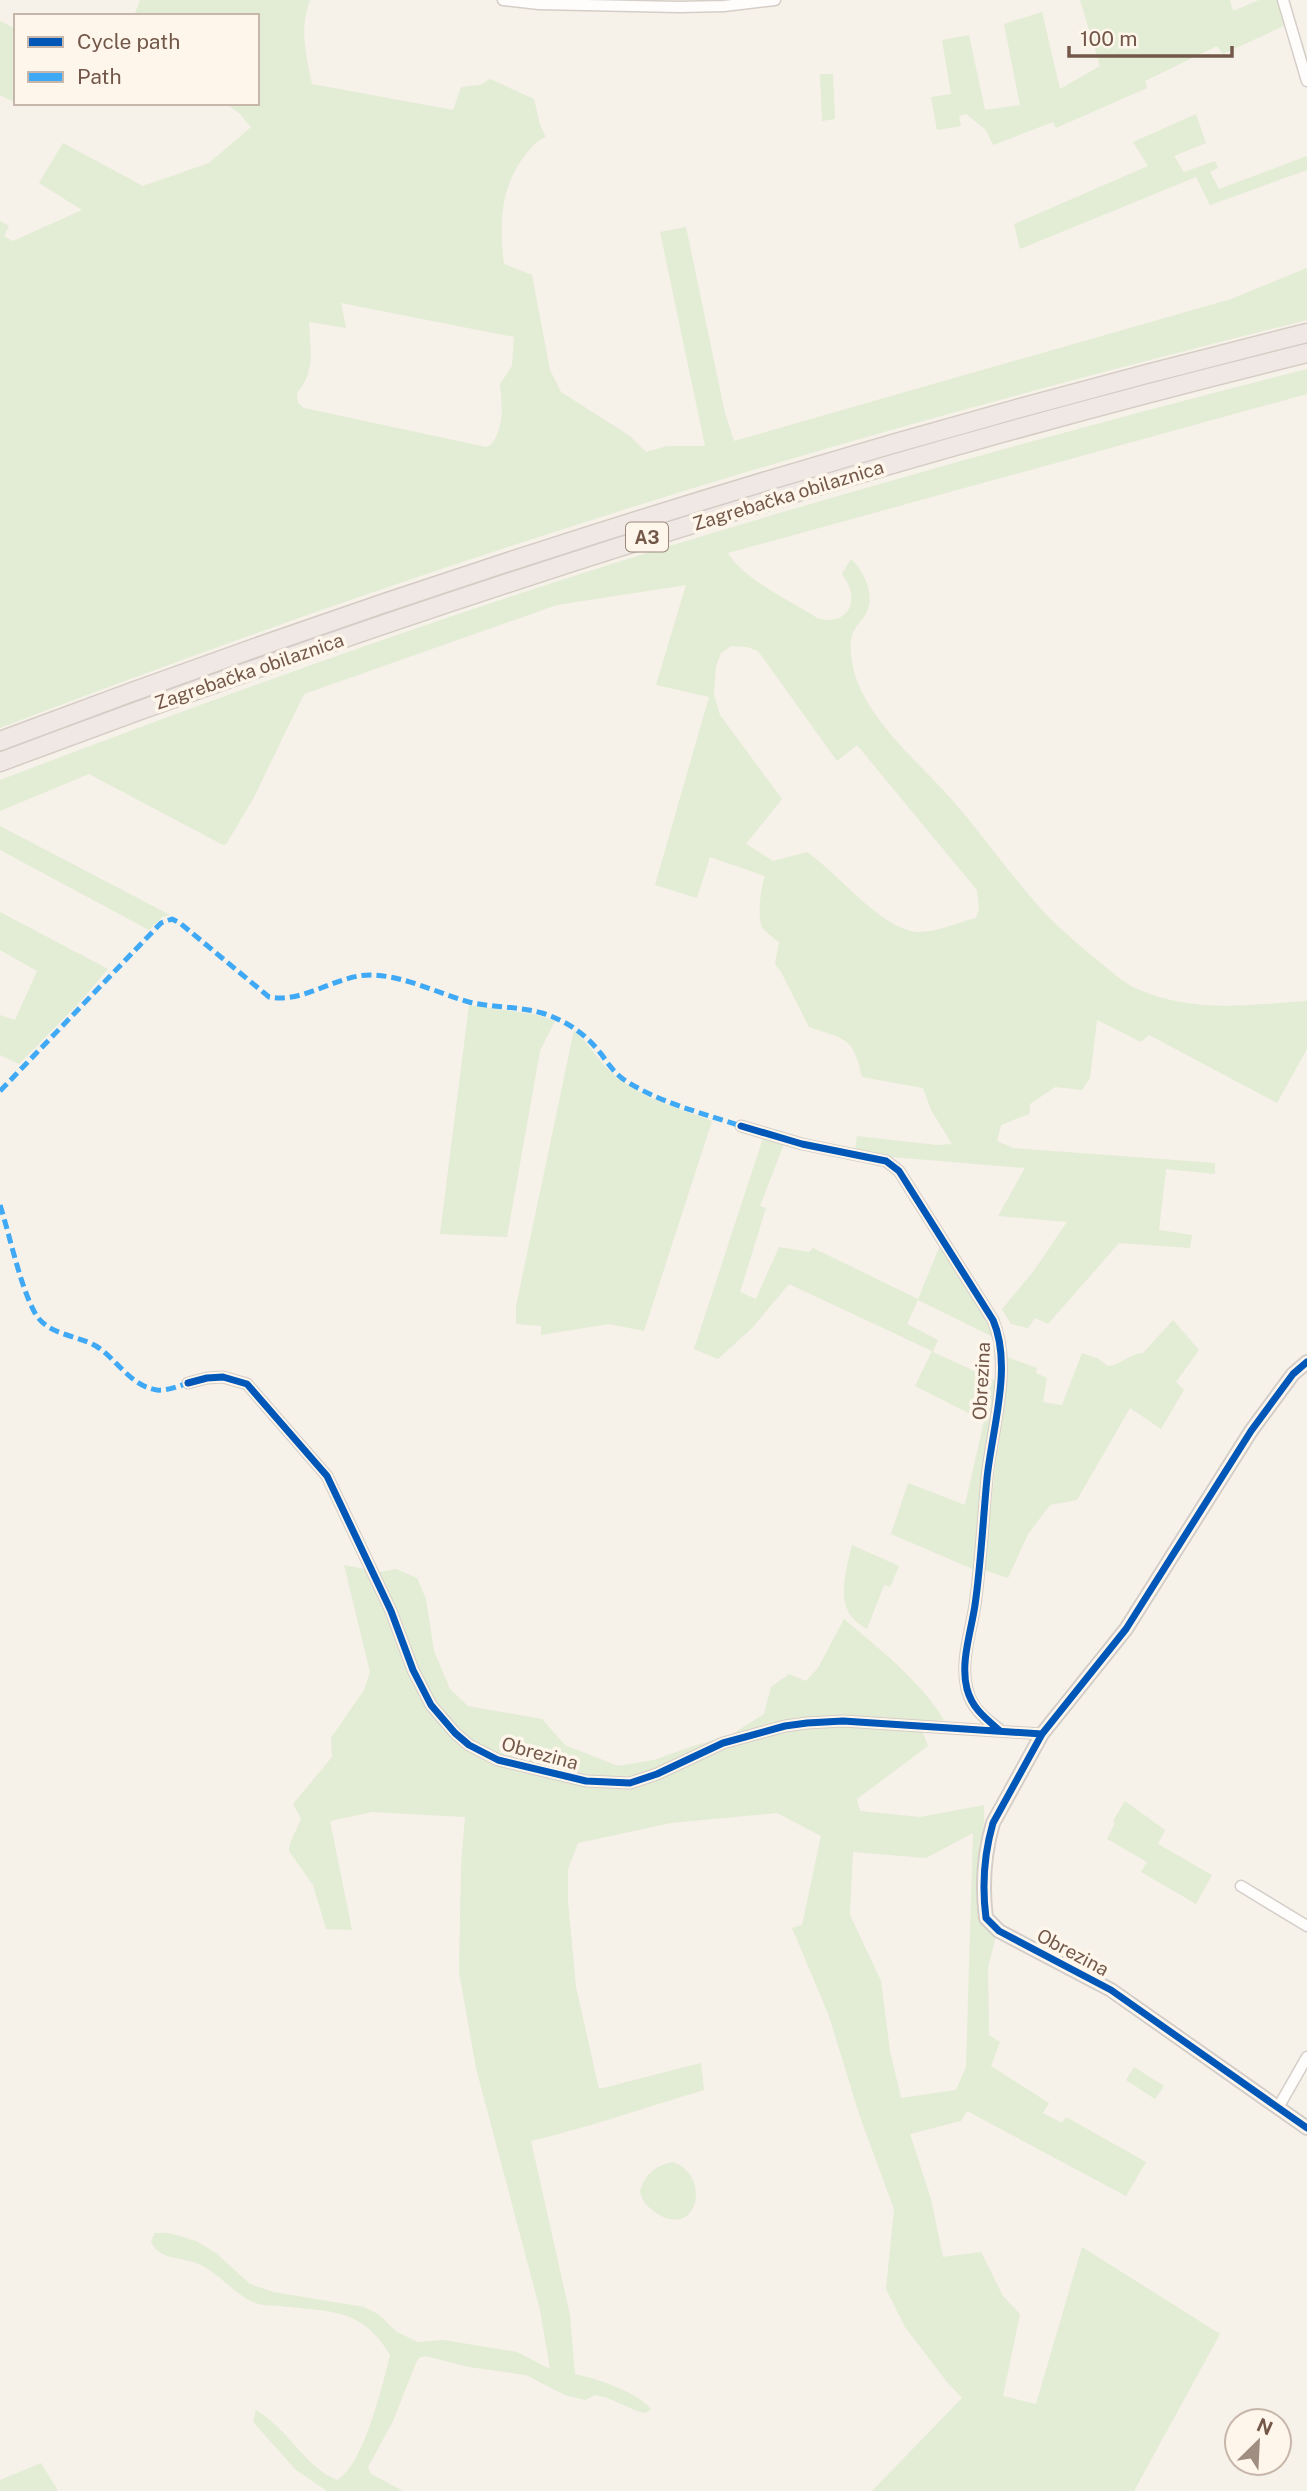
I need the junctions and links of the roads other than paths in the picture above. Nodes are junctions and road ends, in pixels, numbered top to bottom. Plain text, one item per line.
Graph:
1 (503, 0) edge
2 (775, 0) edge
3 (1283, 0) edge
4 (1307, 81) edge
5 (1307, 333) edge
6 (1307, 354) edge
7 (0, 741) edge
8 (0, 762) edge
9 (741, 1126) dead end
10 (1307, 1362) edge
11 (188, 1383) dead end
12 (999, 1730) junction
13 (1042, 1734) junction
14 (1241, 1886) dead end
15 (1307, 1926) edge
16 (1307, 2057) edge
17 (1279, 2106) junction
18 (1307, 2128) edge

1 - 2 street
3 - 4 street
5 - 7 highway, Zagrebačka obilaznica / A3
6 - 8 highway, Zagrebačka obilaznica / A3
9 - 12 street, Obrezina
10 - 13 street, Obrezina
11 - 12 street, Obrezina
12 - 13 street, Obrezina
13 - 17 street, Obrezina
14 - 15 street
16 - 17 street
17 - 18 street, Obrezina

